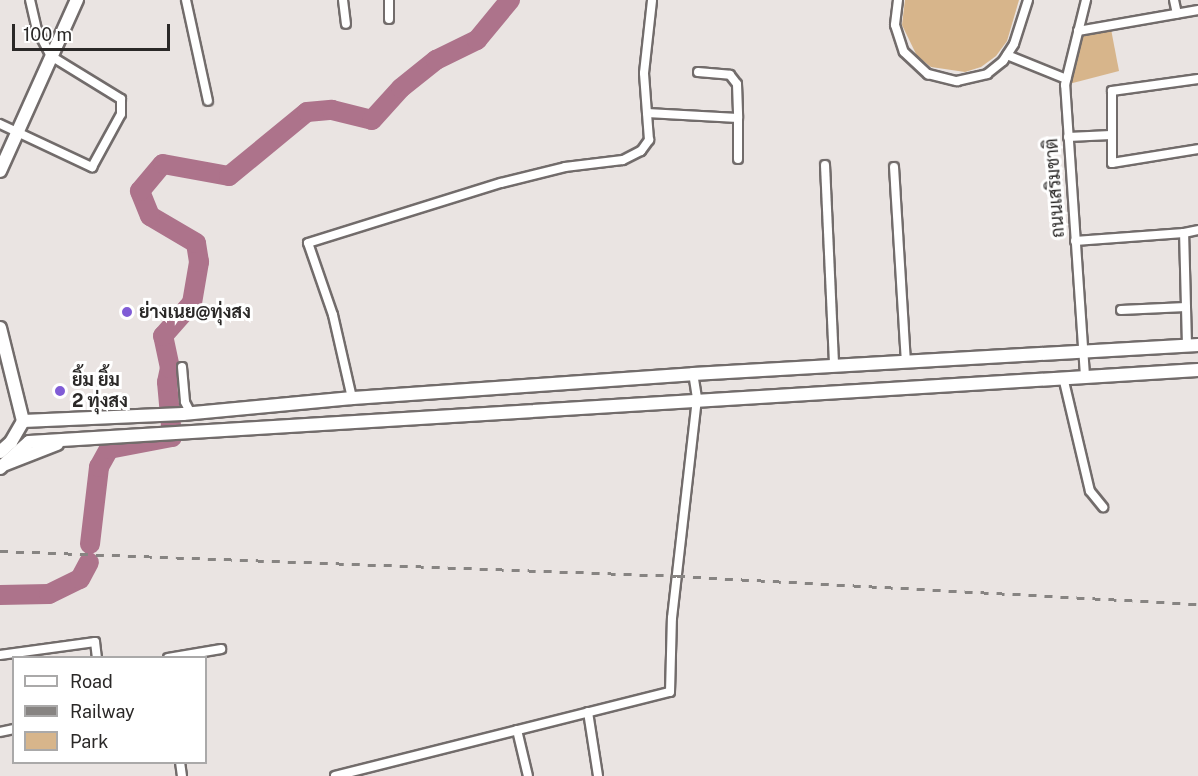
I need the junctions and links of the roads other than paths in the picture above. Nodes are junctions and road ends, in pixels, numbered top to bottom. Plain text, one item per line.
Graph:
1 (30, 0) edge
2 (77, 0) edge
3 (186, 0) edge
4 (343, 0) edge
5 (390, 0) edge
6 (652, 0) edge
7 (898, 0) edge
8 (1028, 0) edge
9 (1086, 0) edge
10 (1174, 0) edge
11 (1198, 10) edge
12 (1177, 15) junction
13 (389, 19) dead end
14 (346, 24) dead end
15 (1078, 31) junction
16 (1007, 55) junction
17 (51, 56) junction
18 (698, 72) dead end
19 (1066, 79) junction
20 (1198, 79) edge
21 (208, 101) dead end
22 (647, 113) junction
23 (738, 118) junction
24 (0, 124) edge
25 (16, 131) junction
26 (1111, 135) junction
27 (1068, 137) junction
28 (1198, 149) edge
29 (738, 159) dead end
30 (825, 165) dead end
31 (894, 167) dead end
32 (0, 171) edge
33 (1198, 230) edge
34 (1184, 233) junction
35 (1075, 241) junction
36 (1186, 308) junction
37 (1120, 310) dead end
38 (0, 328) edge
39 (1193, 345) edge
40 (1083, 349) junction
41 (906, 362) junction
42 (834, 366) junction
43 (182, 367) dead end
44 (1198, 370) edge
45 (693, 374) junction
46 (1085, 376) junction
47 (1063, 377) junction
48 (352, 398) junction
49 (697, 398) junction
50 (187, 414) junction
51 (23, 421) junction
52 (66, 440) junction
53 (29, 442) junction
54 (6, 443) edge
55 (0, 452) edge
56 (2, 466) edge
57 (1103, 507) dead end
58 (221, 649) dead end
59 (23, 655) edge
60 (0, 656) edge
61 (97, 656) edge
62 (175, 656) edge
63 (588, 712) junction
64 (517, 730) junction
65 (335, 776) edge
66 (528, 776) edge
67 (598, 776) edge

1 - 17 street
2 - 17 main road
3 - 21 street
4 - 14 street
5 - 13 street
6 - 22 street
7 - 16 street
8 - 16 street
9 - 15 street, ถนนเสริมชาติ
10 - 12 street
11 - 12 street
12 - 15 street
15 - 19 street, ถนนเสริมชาติ
16 - 19 street
17 - 25 main road
17 - 25 street
18 - 23 street
19 - 27 street, ถนนเสริมชาติ
20 - 26 street
22 - 23 street
22 - 48 street
23 - 29 street
24 - 25 street
25 - 32 main road
26 - 27 street
26 - 28 street
27 - 35 street, ถนนเสริมชาติ
30 - 42 street
31 - 41 street
33 - 34 street
34 - 35 street
34 - 36 street
35 - 40 street, ถนนเสริมชาติ
36 - 37 street
36 - 39 street
38 - 51 main road
39 - 40 main road
40 - 41 main road
40 - 46 street, ถนนเสริมชาติ
41 - 42 main road
42 - 45 main road
43 - 50 street
44 - 46 main road
45 - 48 main road
45 - 49 street
46 - 47 main road
47 - 49 main road
47 - 57 street
48 - 50 main road
49 - 52 main road
49 - 63 street
50 - 51 main road
51 - 54 main road
52 - 53 main road
52 - 56 main road
53 - 54 street
53 - 56 main road
54 - 55 main road
58 - 62 street
59 - 60 street
59 - 61 street
63 - 64 street
63 - 67 street
64 - 65 street
64 - 66 street

